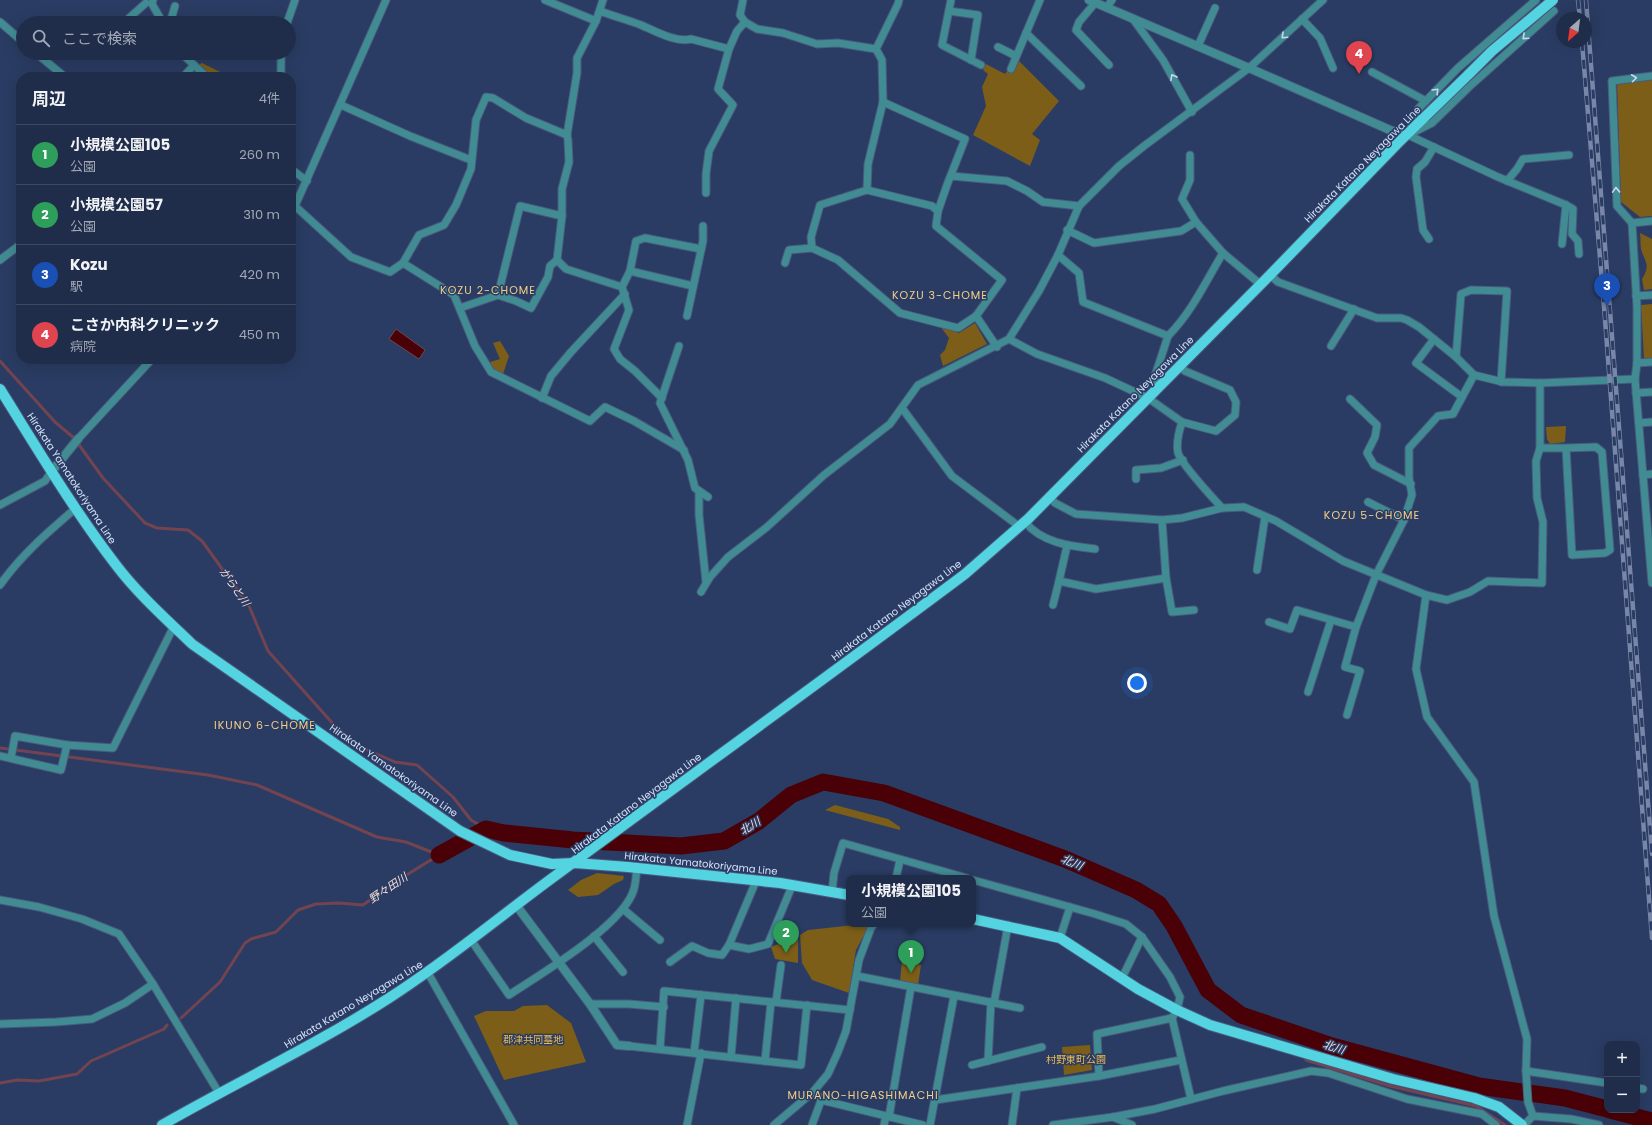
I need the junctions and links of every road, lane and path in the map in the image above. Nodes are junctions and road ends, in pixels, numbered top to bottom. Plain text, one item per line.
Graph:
1 (295, 0) edge
2 (386, 0) edge
3 (545, 0) edge
4 (603, 0) edge
5 (743, 0) edge
6 (899, 0) edge
7 (951, 0) edge
8 (1040, 0) edge
9 (1323, 0) edge
10 (1536, 0) edge
11 (1552, 0) edge
12 (1092, 1) edge
13 (148, 2) edge
14 (1110, 4) edge
15 (175, 6) dead end
16 (1215, 8) dead end
17 (600, 10) junction
18 (949, 11) junction
19 (1554, 12) dead end
20 (131, 16) edge
21 (158, 16) edge
22 (172, 16) edge
23 (289, 16) edge
24 (1133, 19) junction
25 (1302, 19) junction
26 (596, 21) junction
27 (0, 22) edge
28 (745, 22) junction
29 (1026, 33) junction
30 (16, 36) edge
31 (998, 46) dead end
32 (1198, 46) junction
33 (729, 49) junction
34 (876, 49) junction
35 (1016, 56) junction
36 (44, 60) edge
37 (189, 60) edge
38 (281, 60) edge
39 (971, 60) junction
40 (194, 65) junction
41 (981, 65) dead end
42 (1109, 65) dead end
43 (1249, 68) junction
44 (1334, 68) dead end
45 (1011, 69) dead end
46 (58, 72) edge
47 (187, 72) edge
48 (202, 72) edge
49 (281, 72) edge
50 (1372, 72) dead end
51 (1652, 76) edge
52 (1081, 86) dead end
53 (1426, 101) junction
54 (883, 102) junction
55 (341, 105) junction
56 (1192, 112) junction
57 (567, 135) junction
58 (1408, 135) junction
59 (1434, 147) junction
60 (1190, 155) dead end
61 (1570, 155) dead end
62 (471, 160) junction
63 (296, 173) edge
64 (951, 176) junction
65 (307, 181) junction
66 (1507, 181) junction
67 (867, 190) junction
68 (706, 193) dead end
69 (296, 203) edge
70 (1566, 205) junction
71 (1079, 206) junction
72 (296, 211) edge
73 (938, 211) junction
74 (562, 216) junction
75 (1652, 221) edge
76 (1196, 222) junction
77 (1632, 223) junction
78 (703, 226) dead end
79 (1067, 230) junction
80 (1429, 239) dead end
81 (1562, 244) dead end
82 (16, 247) edge
83 (812, 248) junction
84 (701, 250) junction
85 (1223, 253) junction
86 (1579, 254) dead end
87 (1058, 255) junction
88 (1, 257) edge
89 (557, 260) junction
90 (403, 263) junction
91 (785, 263) dead end
92 (630, 271) junction
93 (1270, 275) junction
94 (1260, 284) junction
95 (694, 286) junction
96 (623, 291) junction
97 (498, 295) junction
98 (1652, 295) edge
99 (1636, 296) junction
100 (460, 308) junction
101 (1354, 309) junction
102 (687, 316) dead end
103 (976, 316) junction
104 (1168, 336) junction
105 (1434, 339) junction
106 (1009, 340) junction
107 (679, 346) dead end
108 (1331, 346) dead end
109 (996, 347) junction
110 (1456, 357) junction
111 (1652, 362) edge
112 (1637, 363) junction
113 (147, 364) edge
114 (1179, 366) junction
115 (1474, 375) junction
116 (1635, 379) junction
117 (1501, 382) junction
118 (1540, 383) junction
119 (1160, 386) junction
120 (0, 389) edge
121 (1652, 392) edge
122 (1636, 393) junction
123 (1462, 397) junction
124 (542, 398) junction
125 (662, 398) junction
126 (1148, 398) junction
127 (1350, 399) dead end
128 (902, 408) junction
129 (1182, 422) junction
130 (1652, 422) edge
131 (1638, 423) junction
132 (78, 439) joint
133 (1540, 448) junction
134 (1566, 448) junction
135 (684, 450) junction
136 (1183, 460) junction
137 (52, 471) junction
138 (1652, 474) edge
139 (1643, 475) junction
140 (1136, 479) dead end
141 (1410, 484) junction
142 (700, 491) junction
143 (708, 497) dead end
144 (1050, 497) junction
145 (1368, 502) dead end
146 (0, 505) edge
147 (76, 508) junction
148 (1222, 508) junction
149 (1265, 517) junction
150 (1162, 520) junction
151 (1404, 520) junction
152 (1649, 522) edge
153 (1022, 524) junction
154 (1067, 546) junction
155 (1095, 550) dead end
156 (1257, 570) dead end
157 (1376, 574) junction
158 (1652, 574) edge
159 (1166, 578) junction
160 (1059, 581) junction
161 (706, 582) junction
162 (1652, 583) edge
163 (0, 585) edge
164 (701, 592) dead end
165 (1426, 595) junction
166 (1053, 605) dead end
167 (1194, 610) dead end
168 (1331, 620) junction
169 (1269, 622) dead end
170 (174, 626) junction
171 (1356, 627) junction
172 (1308, 692) dead end
173 (1347, 715) dead end
174 (66, 747) junction
175 (0, 756) edge
176 (12, 756) junction
177 (900, 860) junction
178 (575, 863) junction
179 (637, 868) junction
180 (897, 875) edge
181 (956, 875) edge
182 (756, 881) junction
183 (976, 881) edge
184 (792, 886) junction
185 (832, 892) junction
186 (846, 894) edge
187 (0, 900) edge
188 (516, 906) junction
189 (1070, 907) junction
190 (623, 909) junction
191 (976, 919) edge
192 (1008, 925) junction
193 (872, 927) edge
194 (594, 936) junction
195 (1142, 937) junction
196 (1060, 938) junction
197 (471, 940) junction
198 (660, 940) dead end
199 (729, 945) junction
200 (670, 962) dead end
201 (558, 963) junction
202 (781, 965) dead end
203 (623, 972) dead end
204 (428, 973) junction
205 (857, 976) junction
206 (1122, 978) junction
207 (154, 984) junction
208 (910, 987) junction
209 (701, 995) junction
210 (954, 996) junction
211 (736, 998) junction
212 (774, 1002) junction
213 (993, 1003) junction
214 (590, 1004) junction
215 (807, 1005) junction
216 (664, 1006) junction
217 (1020, 1008) dead end
218 (850, 1010) junction
219 (1174, 1014) junction
220 (0, 1024) edge
221 (628, 1046) joint
222 (1042, 1047) dead end
223 (660, 1048) junction
224 (697, 1053) junction
225 (731, 1057) junction
226 (1181, 1060) junction
227 (765, 1061) junction
228 (988, 1061) junction
229 (972, 1065) dead end
230 (1526, 1072) junction
231 (1098, 1076) junction
232 (1604, 1083) edge
233 (1017, 1088) junction
234 (813, 1092) junction
235 (219, 1093) junction
236 (822, 1098) junction
237 (1191, 1099) junction
238 (935, 1100) junction
239 (887, 1116) junction
240 (1533, 1116) junction
241 (1113, 1117) junction
242 (162, 1125) edge
243 (514, 1125) edge
244 (687, 1125) edge
245 (774, 1125) edge
246 (812, 1125) edge
247 (884, 1125) edge
248 (923, 1125) edge
249 (930, 1125) edge
250 (1012, 1125) edge
251 (1053, 1125) edge
252 (1132, 1125) edge
253 (1496, 1125) edge
254 (1523, 1125) edge
255 (1599, 1125) edge

1 - 23 street
2 - 55 street
3 - 26 street
4 - 17 street
5 - 28 street
6 - 34 street
7 - 18 street
8 - 29 street
9 - 25 street
53 -> 10 street
11 - 58 main road, Hirakata Katano Neyagawa Line, bridge
12 - 14 street
12 - 42 street
13 - 20 street
13 - 21 street
14 - 24 street
15 - 22 street
16 - 32 street
17 - 26 street
17 - 33 street
18 - 39 street
18 - 39 street
19 -> 58 street
24 - 32 street
56 -> 24 street
25 -> 43 street
25 - 44 street
26 - 57 street
27 - 30 street
28 - 33 street
28 - 34 street
29 - 35 street
29 - 52 street
31 - 35 street
32 - 43 street
33 - 68 street
34 - 54 street
35 - 45 street
36 - 46 street
37 - 40 street
38 - 49 street
39 - 41 street
40 - 47 street
40 - 48 street
43 - 56 street
43 - 58 street
50 - 53 street
77 -> 51 street
53 - 58 street
54 - 64 street
54 - 67 street
55 - 62 street
55 - 65 street
56 - 71 street
57 - 62 street
57 - 74 street
58 - 59 street
58 - 93 main road, Hirakata Katano Neyagawa Line
59 - 66 street
59 - 80 street
60 - 76 street
61 - 66 street
62 - 90 street
63 - 65 street
64 - 71 street
64 - 73 street
65 - 69 street
66 - 70 street
67 - 73 street
67 - 83 street
70 - 81 street
70 - 86 street
71 - 79 street
72 - 90 street
73 - 103 street
74 - 89 street
74 - 97 street
75 - 77 street
76 - 79 street
76 - 85 street
77 - 99 street
78 - 84 street
79 - 87 street
82 - 88 street
83 - 91 street
83 - 103 street
84 - 92 street
84 - 95 street
85 - 94 street
85 - 104 street
87 - 104 street
87 - 106 street
89 - 96 street
89 - 97 street
90 - 100 street
92 - 95 street
92 - 96 street
93 - 94 main road, Hirakata Katano Neyagawa Line
93 - 101 street
94 - 114 main road, Hirakata Katano Neyagawa Line
95 - 102 street
96 - 124 street
96 - 125 street
97 - 100 street
98 - 99 street
99 - 112 street
100 - 124 street
101 - 105 street
101 - 108 street
103 - 109 street
104 - 119 street
105 - 110 street
105 - 123 street
106 - 109 street
106 - 126 street
107 - 125 street
109 - 128 street
110 - 115 street
110 - 117 street
111 - 112 street
112 - 116 street
113 - 132 street
114 - 119 main road, Hirakata Katano Neyagawa Line
114 - 129 street
115 - 117 street
115 - 123 street
116 - 118 street
116 - 122 street
117 - 118 street
118 - 133 street
119 - 126 main road, Hirakata Katano Neyagawa Line
120 - 137 main road, Hirakata Yamatokoriyama Line
121 - 122 street
122 - 131 street
123 - 141 street
124 - 135 street
125 - 135 street
126 - 129 street
126 - 144 main road, Hirakata Katano Neyagawa Line
127 - 141 street
128 - 153 street
128 - 161 street
129 - 136 street
130 - 131 street
131 - 139 street
132 - 137 street
133 - 134 street
133 - 165 street
134 - 134 street
135 - 142 street
136 - 140 street
136 - 148 street
137 - 146 street
137 - 147 main road, Hirakata Yamatokoriyama Line
138 - 139 street
139 - 152 street
141 - 151 street
142 - 143 street
142 - 161 street
144 - 150 street
144 - 153 main road, Hirakata Katano Neyagawa Line
145 - 151 street
147 - 163 street
147 - 170 main road, Hirakata Yamatokoriyama Line
148 - 149 street
148 - 150 street
149 - 156 street
149 - 157 street
150 - 159 street
151 - 157 street
152 - 158 street
153 - 154 street
153 - 178 main road, Hirakata Katano Neyagawa Line
154 - 155 street
154 - 160 street
157 - 165 street
157 - 171 street
158 - 162 street
159 - 160 street
159 - 167 street
160 - 166 street
161 - 164 street
165 - 230 street
168 - 169 street
168 - 171 street
168 - 172 street
170 - 174 street
170 - 178 main road, Hirakata Yamatokoriyama Line
171 - 173 street
174 - 176 street
174 - 176 street
175 - 176 street
177 - 180 street
177 - 181 street
177 - 185 street
178 - 179 main road, Hirakata Yamatokoriyama Line
178 - 188 main road, Hirakata Katano Neyagawa Line
179 - 182 main road, Hirakata Yamatokoriyama Line
179 - 190 street
182 - 184 main road, Hirakata Yamatokoriyama Line
182 - 199 street
183 - 189 street
184 - 185 main road, Hirakata Yamatokoriyama Line
184 - 199 street
185 - 186 main road, Hirakata Yamatokoriyama Line
187 - 207 street
188 - 197 main road, Hirakata Katano Neyagawa Line
188 - 201 street
189 - 195 street
189 - 196 street
190 - 194 street
190 - 198 street
191 - 192 main road
192 - 196 main road
192 - 213 street
193 - 205 street
194 - 201 street
194 - 203 street
195 - 206 street
195 - 219 street
196 - 206 main road
197 - 201 street
197 - 204 main road, Hirakata Katano Neyagawa Line
199 - 200 street
201 - 214 street
202 - 212 street
204 - 235 main road, Hirakata Katano Neyagawa Line
204 - 243 street
205 - 208 street
205 - 218 street
206 - 219 main road
207 - 220 street
207 - 235 street
208 - 210 street
208 - 239 street
209 - 211 street
209 - 216 street
209 - 224 street
210 - 213 street
210 - 238 street
211 - 212 street
211 - 225 street
212 - 215 street
212 - 227 street
213 - 217 street
213 - 228 street
214 - 216 street
214 - 221 street
215 - 218 street
215 - 227 street
216 - 223 street
218 - 234 street
219 - 226 street
219 - 231 street
219 - 254 main road
221 - 223 street
222 - 228 street
223 - 224 street
224 - 225 street
224 - 244 street
225 - 227 street
226 - 231 street
226 - 237 street
228 - 229 street
230 - 232 street
230 - 240 street
231 - 233 street
233 - 238 street
233 - 250 street
234 - 236 street
234 - 245 street
235 - 242 main road, Hirakata Katano Neyagawa Line
236 - 239 street
236 - 246 street
237 - 241 street
237 - 253 street
238 - 249 street
239 - 247 street
239 - 248 street
240 - 254 street
240 - 255 street
241 - 251 street
241 - 252 street

